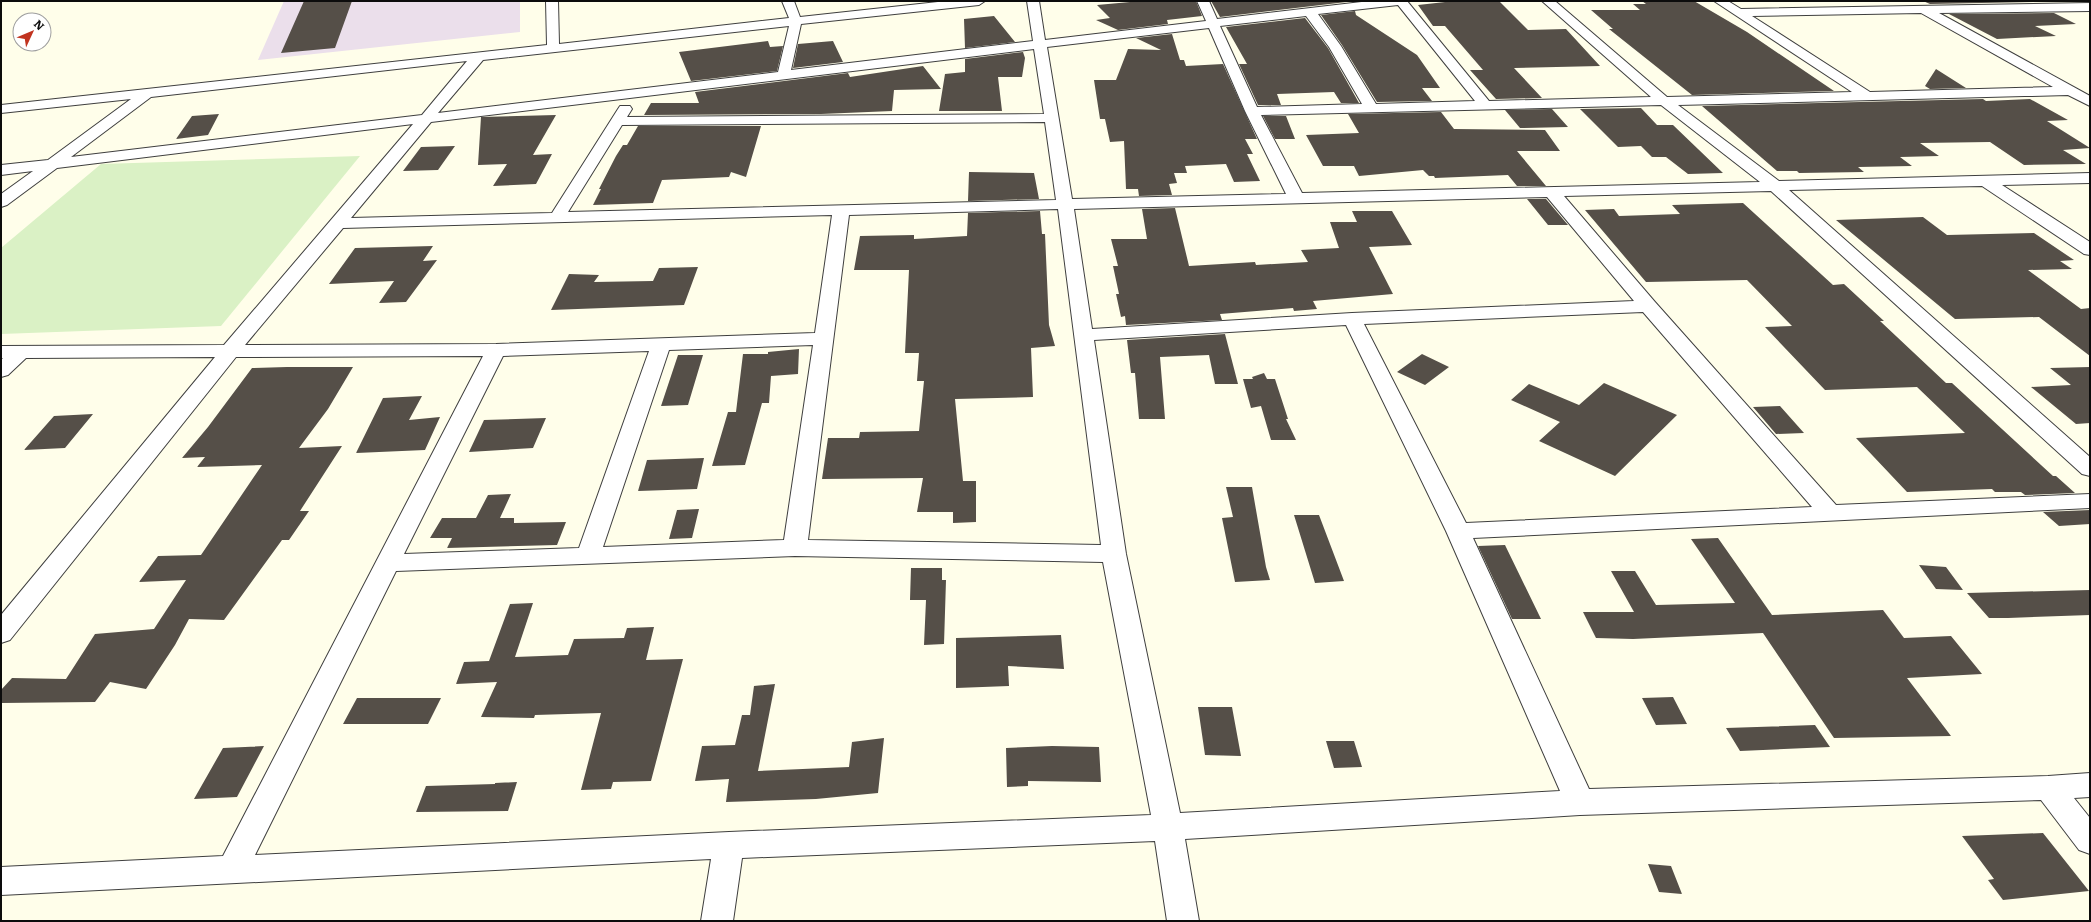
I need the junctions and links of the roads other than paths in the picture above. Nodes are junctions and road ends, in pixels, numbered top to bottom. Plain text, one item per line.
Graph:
1 (552, 1) edge
2 (788, 1) edge
3 (979, 1) edge
4 (1033, 1) edge
5 (1203, 1) edge
6 (1400, 1) edge
7 (1548, 1) edge
8 (1720, 1) edge
9 (2078, 1) edge
10 (2090, 7) edge
11 (1923, 10) junction
12 (1309, 11) junction
13 (1739, 13) junction
14 (796, 21) junction
15 (1213, 23) junction
16 (1040, 44) junction
17 (553, 48) junction
18 (478, 57) junction
19 (784, 74) junction
20 (2069, 91) junction
21 (147, 93) junction
22 (636, 93) junction
23 (1867, 96) junction
24 (1664, 101) junction
25 (2090, 102) edge
26 (1485, 105) junction
27 (1371, 108) junction
28 (1, 109) edge
29 (1252, 111) junction
30 (1052, 118) junction
31 (424, 119) junction
32 (617, 121) junction
33 (51, 164) junction
34 (1, 170) edge
35 (2090, 178) edge
36 (1984, 180) junction
37 (1775, 186) junction
38 (1552, 192) junction
39 (1297, 199) junction
40 (1, 202) edge
41 (1065, 204) junction
42 (841, 210) junction
43 (557, 218) junction
44 (338, 223) junction
45 (2090, 250) edge
46 (1648, 306) junction
47 (1352, 319) junction
48 (1084, 335) junction
49 (823, 339) junction
50 (661, 344) junction
51 (496, 350) junction
52 (22, 351) junction
53 (230, 351) junction
54 (1, 352) edge
55 (1, 371) edge
56 (2090, 469) edge
57 (2090, 500) edge
58 (1830, 513) junction
59 (1458, 531) junction
60 (795, 548) junction
61 (1114, 554) junction
62 (588, 555) junction
63 (388, 563) junction
64 (1, 633) edge
65 (2090, 785) edge
66 (2048, 788) junction
67 (1580, 802) junction
68 (1168, 827) junction
69 (2090, 841) edge
70 (729, 845) junction
71 (232, 869) junction
72 (1, 881) edge
73 (717, 921) edge
74 (1183, 921) edge

1 - 17 street
2 - 14 street
3 - 14 street
4 - 16 street
5 - 15 street
6 - 12 street
6 - 26 street
7 - 24 street
8 - 13 street
9 - 10 street
10 - 11 street
11 - 13 street
11 - 20 street
12 - 15 street
12 - 27 street
13 - 23 street
14 - 17 street
14 - 19 street
15 - 16 street
15 - 29 street
16 - 19 street
16 - 30 street
17 - 18 street
18 - 21 street
18 - 31 street
19 - 22 street
20 - 23 street
20 - 25 street
21 - 28 street
21 - 33 street
22 - 31 street
22 - 32 street
23 - 24 street
24 - 26 street
24 - 37 street
26 - 27 street
27 - 29 street
29 - 39 street
30 - 32 street
30 - 41 street
31 - 33 street
31 - 44 street
32 - 43 street
33 - 34 street
33 - 40 street
35 - 36 street
36 - 37 street
36 - 45 street
37 - 38 street
37 - 56 street
38 - 39 street
38 - 46 street
39 - 41 street
41 - 42 street
41 - 48 street
42 - 43 street
42 - 49 street
43 - 44 street
44 - 53 street
46 - 47 street
46 - 58 street
47 - 48 street
47 - 59 street
48 - 61 street
49 - 50 street
49 - 60 street
50 - 51 street
50 - 62 street
51 - 53 street
51 - 63 street
52 - 53 street
52 - 54 street
52 - 55 street
53 - 64 street
57 - 58 street
58 - 59 street
59 - 67 street
60 - 61 street
60 - 62 street
61 - 68 street
62 - 63 street
63 - 71 street
65 - 66 street
66 - 67 street
66 - 69 street
67 - 68 street
68 - 70 street
68 - 74 street
70 - 71 street
70 - 73 street
71 - 72 street

